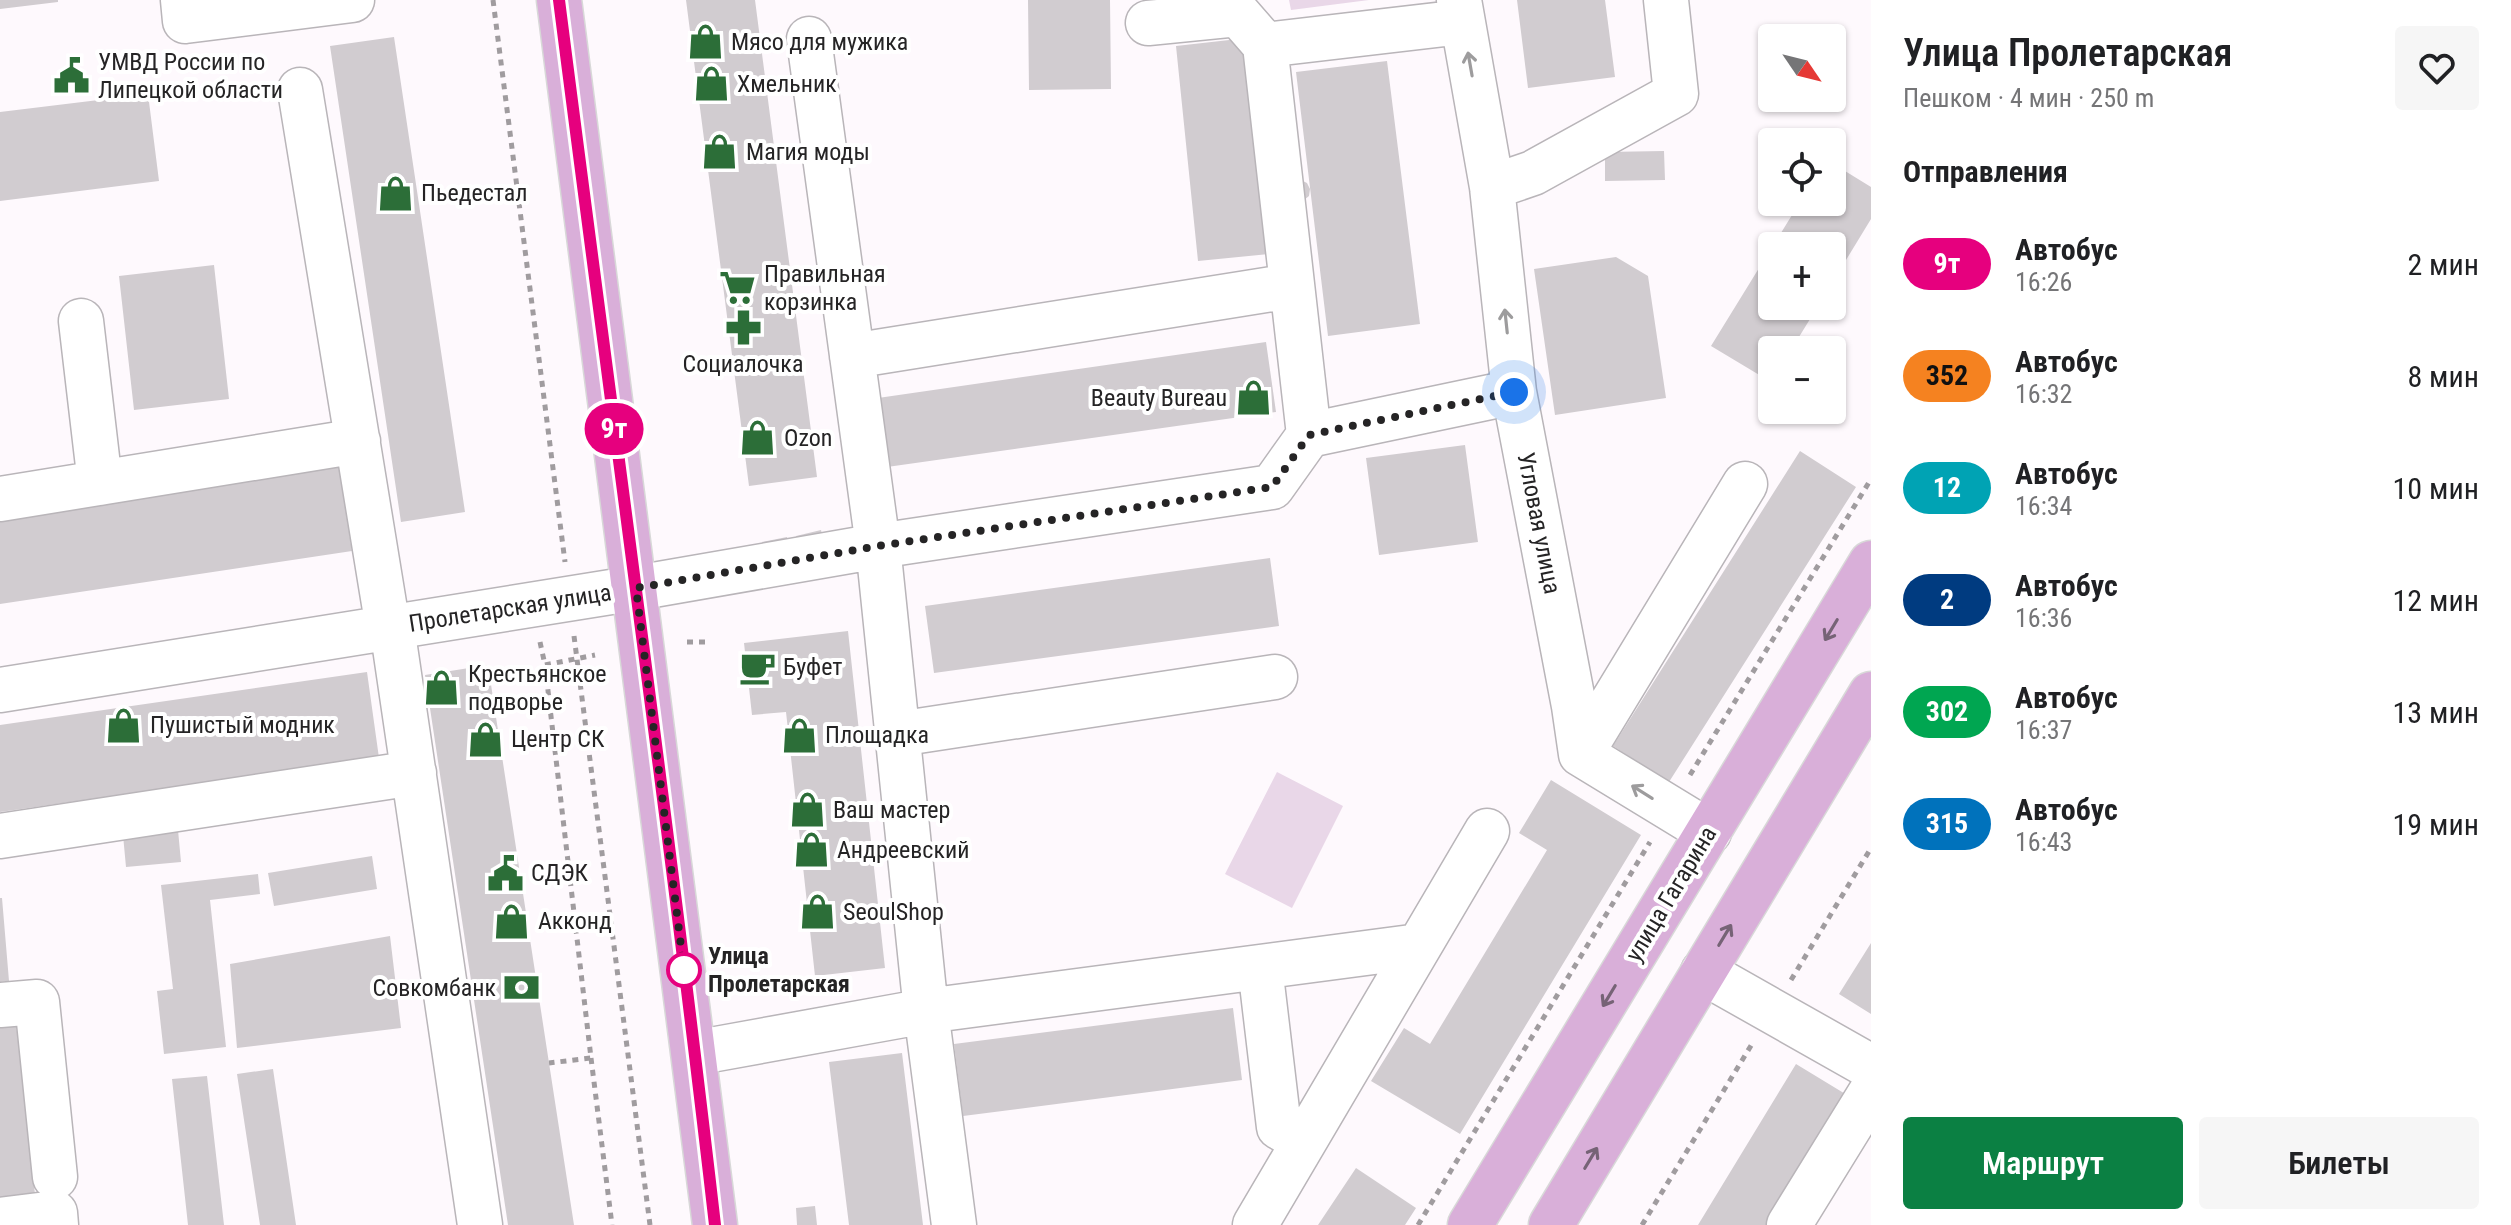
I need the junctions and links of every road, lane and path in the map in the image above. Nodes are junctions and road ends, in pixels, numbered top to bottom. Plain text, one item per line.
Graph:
1 (183, 0) edge
2 (352, 0) edge
3 (559, 0) edge
4 (1666, 0) edge
5 (1461, 11) edge
6 (1148, 23) dead end
7 (809, 39) dead end
8 (1265, 45) junction
9 (300, 90) dead end
10 (1492, 187) junction
11 (1291, 286) junction
12 (81, 321) dead end
13 (852, 356) junction
14 (1514, 392) junction
15 (1309, 435) junction
16 (358, 441) junction
17 (1871, 479) edge
18 (100, 483) junction
19 (1745, 484) dead end
20 (0, 499) edge
21 (878, 546) junction
22 (1871, 563) edge
23 (636, 588) junction
24 (390, 627) junction
25 (537, 629) dead end
26 (687, 642) dead end
27 (707, 642) dead end
28 (595, 655) dead end
29 (545, 665) junction
30 (1275, 677) dead end
31 (0, 690) edge
32 (1871, 694) edge
33 (898, 734) junction
34 (1581, 754) junction
35 (414, 773) junction
36 (1670, 809) junction
37 (1487, 831) dead end
38 (1709, 832) junction
39 (0, 836) edge
40 (1419, 946) junction
41 (1260, 967) junction
42 (1703, 972) junction
43 (0, 1005) edge
44 (926, 1011) junction
45 (694, 1053) junction
46 (591, 1058) junction
47 (549, 1063) dead end
48 (1871, 1067) edge
49 (1871, 1092) edge
50 (1304, 1141) junction
51 (55, 1177) dead end
52 (0, 1220) edge
53 (56, 1225) edge
54 (480, 1225) edge
55 (612, 1225) edge
56 (715, 1225) edge
57 (954, 1225) edge
58 (1255, 1225) edge
59 (1418, 1225) edge
60 (1470, 1225) edge
61 (1551, 1225) edge
62 (1789, 1225) edge

1 - 2 street
3 - 23 main road
4 - 10 street
5 - 8 street
10 -> 5 street, Угловая улица
6 - 8 street
7 - 13 street
8 - 11 street
9 - 16 street
14 -> 10 street, Угловая улица
11 - 13 street
11 - 15 street
12 - 18 street
13 - 21 street
14 - 15 street
14 - 34 street, Угловая улица
15 - 21 street, Пролетарская улица
16 - 18 street
16 - 24 street
17 - 36 path
18 - 20 street
19 - 34 street
21 - 23 street, Пролетарская улица
21 - 33 street
22 -> 38 main road, улица Гагарина
23 - 24 street, Пролетарская улица
23 - 45 main road
24 - 31 street, Пролетарская улица
24 - 35 street
25 - 29 path
26 - 27 path
28 - 29 path
29 - 46 path
30 - 33 street
42 -> 32 main road
33 - 44 street
36 -> 34 street
35 - 39 street
35 - 54 street
36 - 38 street
36 - 59 path
37 - 40 street
38 -> 60 main road, улица Гагарина
40 - 41 street
40 - 50 street
41 - 44 street
41 - 50 street
42 - 48 street
61 -> 42 main road
43 - 51 street
44 - 45 street
44 - 57 street
45 - 56 main road
46 - 47 path
46 - 55 path
49 - 62 street
50 - 58 street
52 - 53 street

